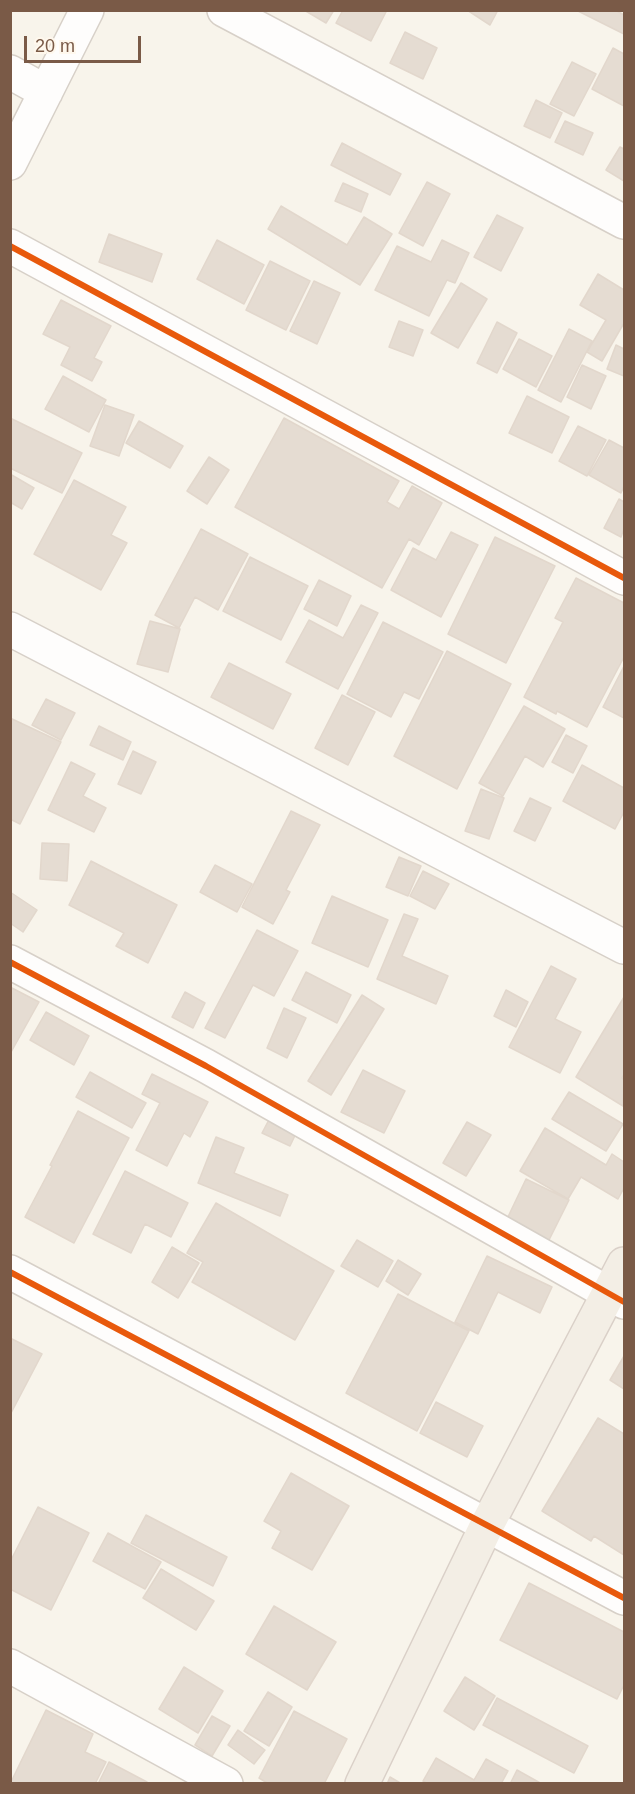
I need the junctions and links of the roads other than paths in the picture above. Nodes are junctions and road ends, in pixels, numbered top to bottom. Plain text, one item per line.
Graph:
1 (87, 10) edge
2 (224, 10) edge
3 (10, 72) edge
4 (46, 92) junction
5 (10, 163) edge
6 (624, 222) edge
7 (10, 246) edge
8 (624, 578) edge
9 (10, 630) edge
10 (624, 947) edge
11 (10, 962) edge
12 (624, 1264) edge
13 (10, 1272) edge
14 (617, 1298) edge
15 (487, 1526) junction
16 (624, 1598) edge
17 (10, 1666) edge
18 (226, 1784) edge
19 (362, 1784) edge

1 - 4 street
2 - 6 street
3 - 4 street
4 - 5 street
7 - 8 street
9 - 10 street
11 - 14 street
12 - 14 main road
13 - 15 street
14 - 15 main road
15 - 16 street
15 - 19 main road
17 - 18 street

